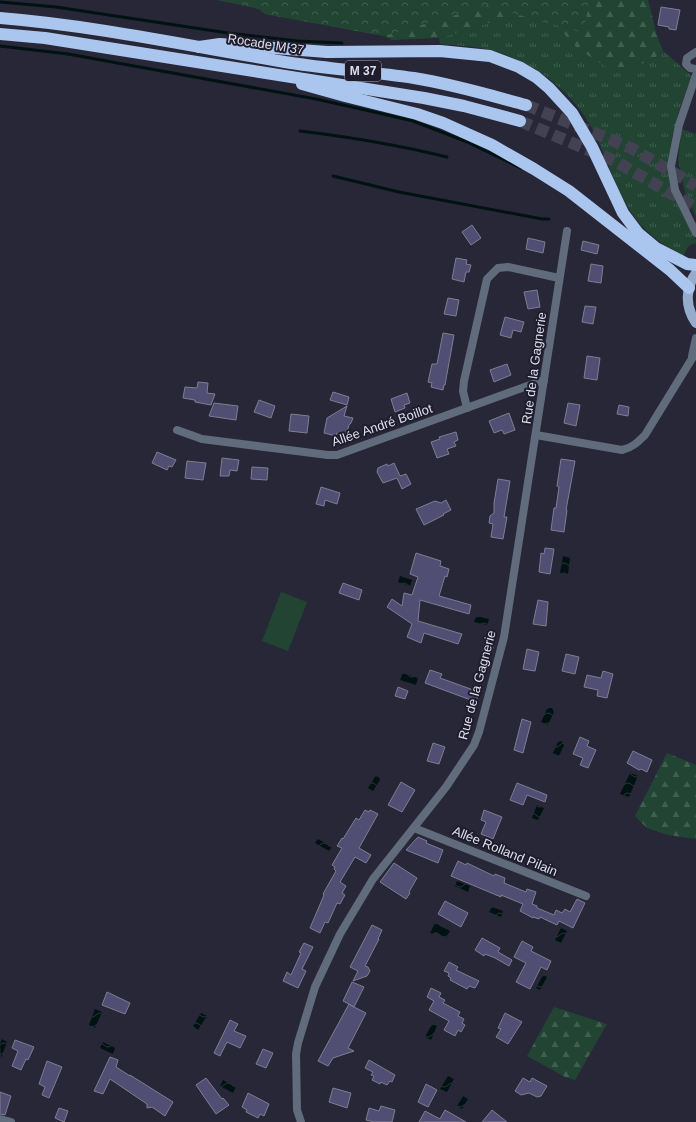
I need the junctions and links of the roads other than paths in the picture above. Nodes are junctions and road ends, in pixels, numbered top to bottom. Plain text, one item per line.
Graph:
1 (0, 18) edge
2 (0, 34) edge
3 (199, 47) junction
4 (696, 52) edge
5 (696, 69) edge
6 (287, 76) junction
7 (696, 76) edge
8 (526, 104) tunnel mouth
9 (520, 121) tunnel mouth
10 (566, 231) dead end
11 (696, 233) edge
12 (696, 265) edge
13 (696, 273) edge
14 (559, 278) junction
15 (689, 288) junction
16 (695, 324) edge
17 (696, 338) edge
18 (694, 355) edge
19 (544, 380) junction
20 (467, 408) junction
21 (177, 430) dead end
22 (536, 435) junction
23 (414, 828) junction
24 (586, 896) dead end
25 (0, 1119) edge
26 (11, 1122) edge
27 (301, 1122) edge

1 - 3 highway, Rocade M 37 / M 37
2 - 6 highway, M 37
3 - 8 highway, Rocade M 37 / M 37
3 - 12 highway
4 - 5 street
6 - 9 highway, M 37
6 - 15 highway
7 - 11 street
10 - 14 street, Rue de la Gagnerie
13 - 15 main road
14 - 19 street, Rue de la Gagnerie
14 - 20 street
15 - 16 main road
17 - 18 street
18 - 22 street
19 - 20 street, Allée André Boillot
19 - 22 street, Rue de la Gagnerie
20 - 21 street, Allée André Boillot
22 - 23 street, Rue de la Gagnerie
23 - 24 street, Allée Rolland Pilain
23 - 27 street, Rue de la Gagnerie
25 - 26 street

